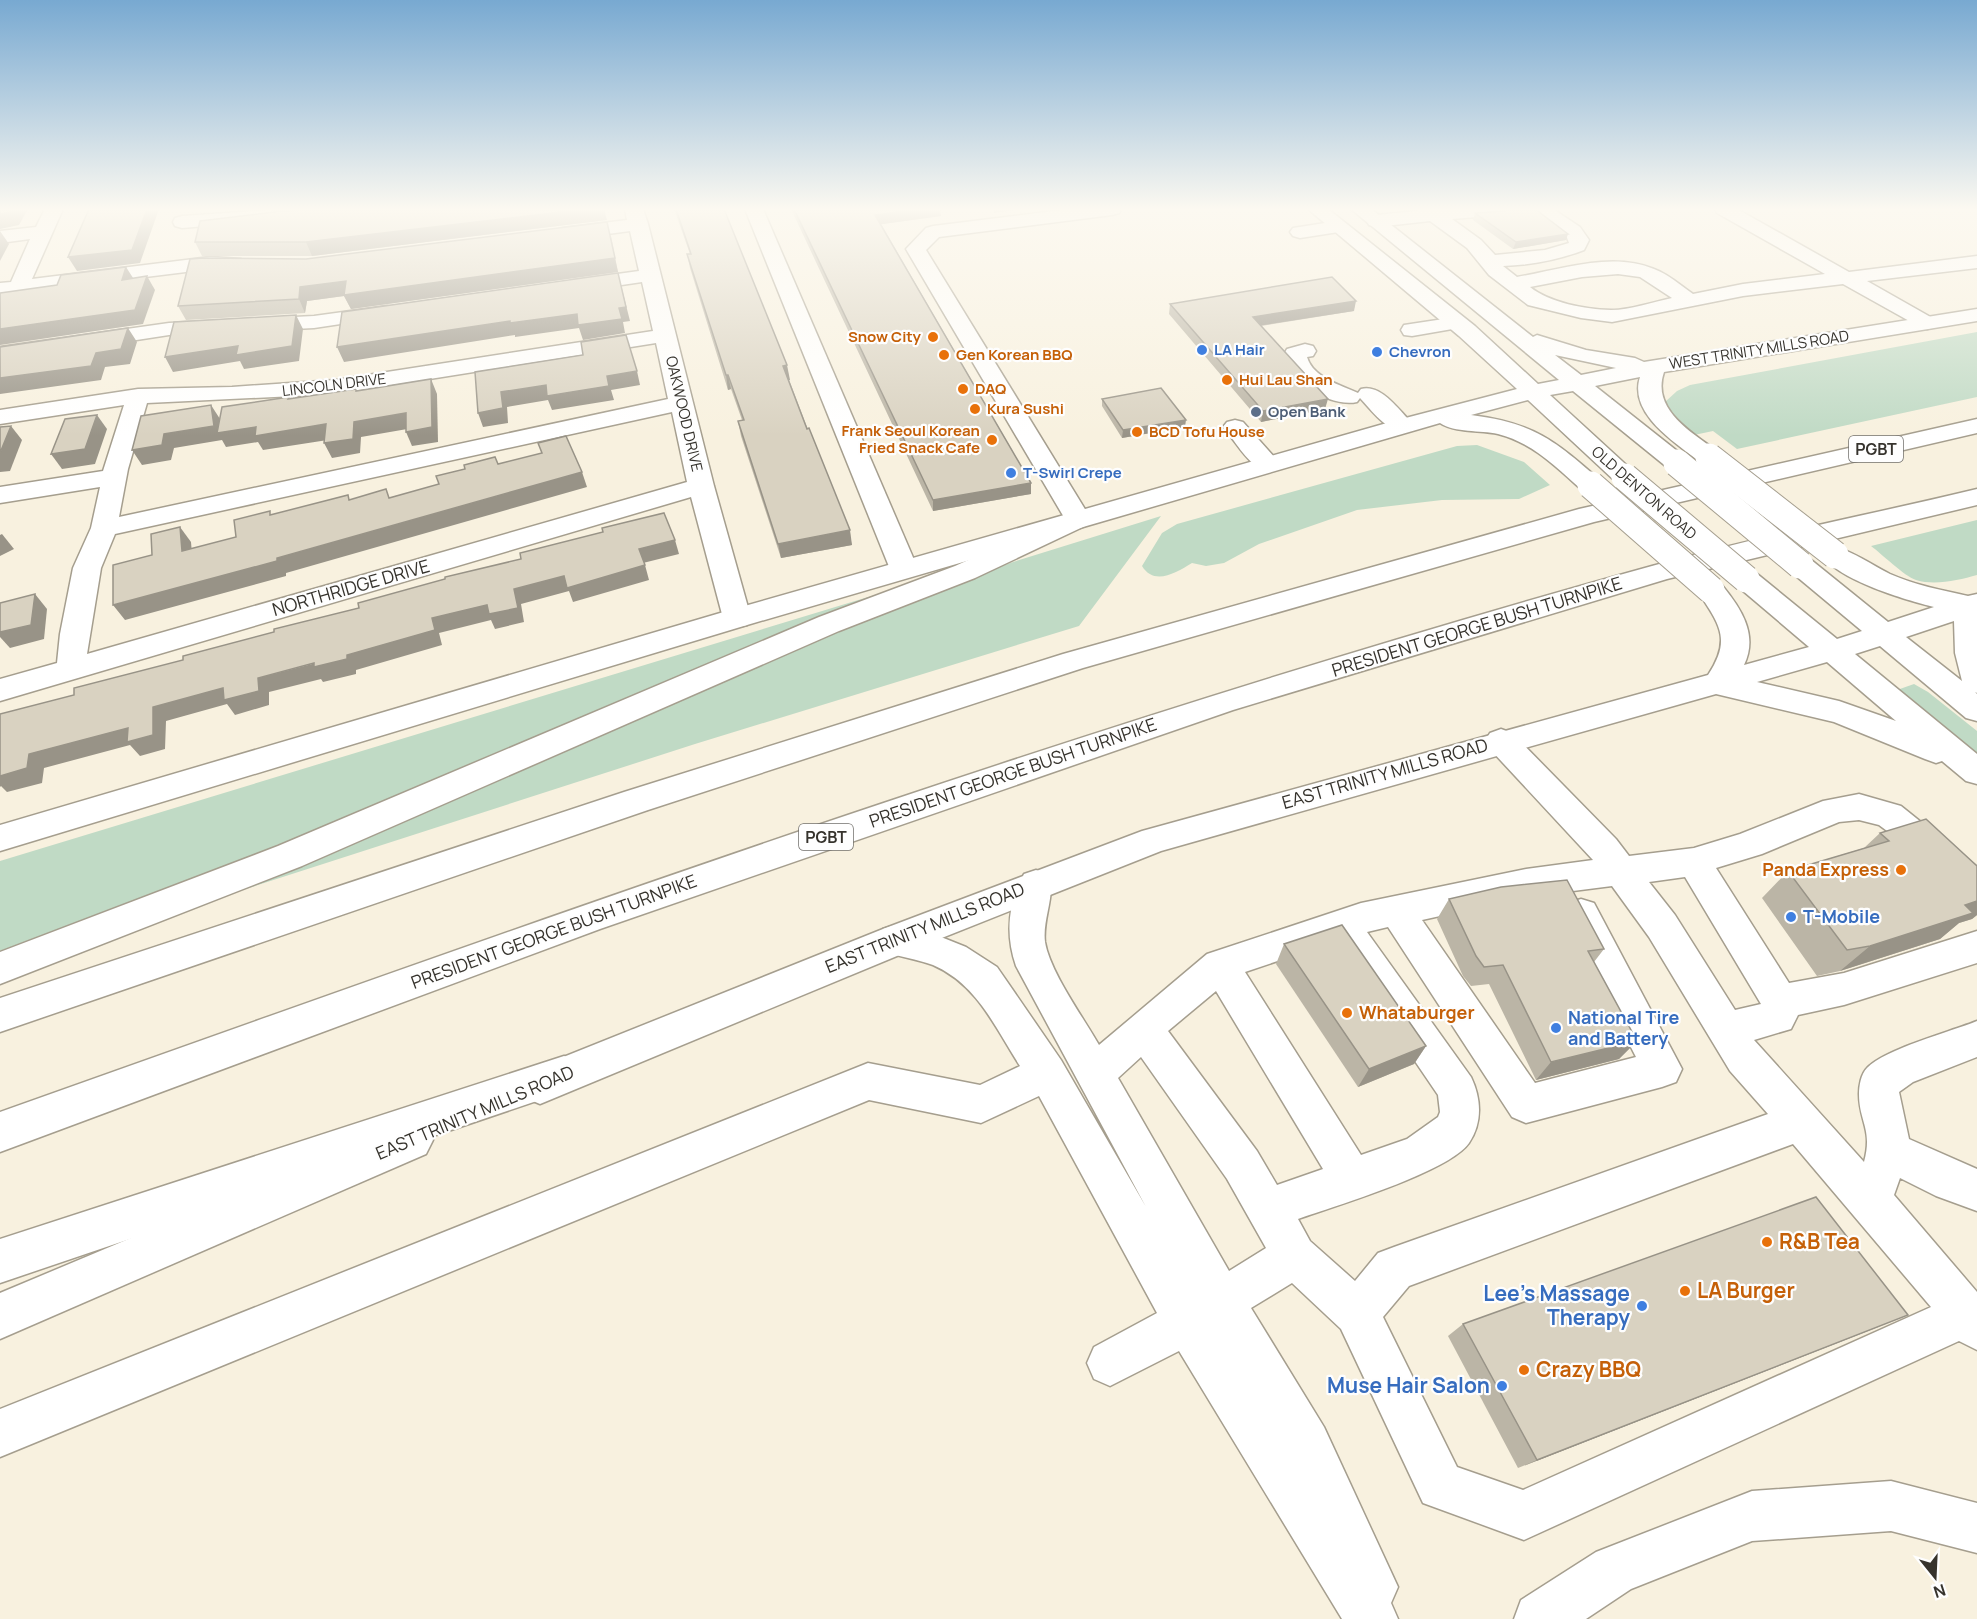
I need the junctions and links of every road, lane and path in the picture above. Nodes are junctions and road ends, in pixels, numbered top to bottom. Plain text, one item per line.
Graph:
1 (1513, 284) edge
2 (39, 285) edge
3 (582, 285) edge
4 (653, 285) edge
5 (785, 285) edge
6 (937, 285) edge
7 (1410, 285) edge
8 (1455, 285) edge
9 (1664, 285) edge
10 (1790, 285) edge
11 (1858, 285) edge
12 (20, 287) joint
13 (558, 288) edge
14 (0, 289) edge
15 (1690, 301) junction
16 (409, 309) edge
17 (1977, 315) edge
18 (1449, 316) junction
19 (1927, 323) junction
20 (1405, 324) dead end
21 (666, 335) junction
22 (1520, 336) junction
23 (1305, 351) dead end
24 (0, 354) edge
25 (1655, 367) junction
26 (1577, 384) junction
27 (1533, 392) junction
28 (138, 396) junction
29 (683, 403) junction
30 (0, 417) edge
31 (1431, 419) junction
32 (1402, 426) junction
33 (1977, 426) edge
34 (1235, 428) dead end
35 (1267, 464) junction
36 (115, 477) junction
37 (701, 486) junction
38 (0, 495) edge
39 (1977, 497) edge
40 (1078, 519) junction
41 (104, 528) junction
42 (904, 570) junction
43 (1973, 604) edge
44 (736, 618) junction
45 (1882, 633) junction
46 (1832, 651) junction
47 (71, 671) junction
48 (1977, 682) edge
49 (1718, 683) junction
50 (0, 690) edge
51 (1977, 710) edge
52 (1502, 741) junction
53 (1973, 769) edge
54 (1894, 819) junction
55 (0, 838) edge
56 (1694, 862) junction
57 (1620, 871) junction
58 (1562, 879) junction
59 (1036, 884) junction
60 (1977, 888) edge
61 (1396, 910) junction
62 (1977, 914) edge
63 (1342, 925) junction
64 (896, 940) junction
65 (1977, 947) edge
66 (1220, 965) junction
67 (0, 968) edge
68 (1780, 1002) junction
69 (0, 1016) edge
70 (1144, 1029) junction
71 (1726, 1030) junction
72 (1977, 1040) edge
73 (1047, 1073) junction
74 (564, 1074) junction
75 (1094, 1074) junction
76 (1800, 1122) junction
77 (0, 1132) edge
78 (1887, 1150) junction
79 (1352, 1178) junction
80 (1977, 1190) edge
81 (1871, 1201) junction
82 (1268, 1209) junction
83 (1295, 1256) junction
84 (0, 1261) edge
85 (1204, 1312) junction
86 (1357, 1313) junction
87 (0, 1316) edge
88 (1972, 1321) edge
89 (1110, 1363) dead end
90 (0, 1433) edge
91 (1977, 1528) edge
92 (1372, 1619) edge
93 (1386, 1619) edge
94 (1540, 1619) edge

1 - 15 main road
2 - 12 main road
3 - 13 main road
4 - 21 main road, OAKWOOD DRIVE
5 - 42 main road
6 - 40 main road
7 - 18 main road, OLD DENTON ROAD
8 - 22 main road
9 - 15 main road
10 - 15 main road
11 - 19 main road
12 - 14 main road
16 - 24 main road
17 - 19 main road, WEST TRINITY MILLS ROAD
18 - 20 main road
18 - 27 main road, OLD DENTON ROAD
19 - 25 main road, WEST TRINITY MILLS ROAD
21 - 28 main road, LINCOLN DRIVE
21 - 29 main road, OAKWOOD DRIVE
22 - 25 main road
22 - 26 main road
23 - 32 main road
25 - 26 main road, WEST TRINITY MILLS ROAD
25 - 43 main road, bridge
26 - 27 main road
26 - 45 main road, bridge
27 - 31 main road
27 - 46 main road, OLD DENTON ROAD, bridge
28 - 30 main road, LINCOLN DRIVE
28 - 36 main road
29 - 37 main road, OAKWOOD DRIVE
29 - 41 main road
31 - 32 main road
31 - 49 main road, bridge
32 - 35 main road
33 - 69 main road, PGBT
34 - 35 main road
35 - 40 main road
36 - 38 main road
36 - 41 main road
37 - 44 main road, OAKWOOD DRIVE
37 - 47 main road, NORTHRIDGE DRIVE
39 - 77 main road, PRESIDENT GEORGE BUSH TURNPIKE / PGBT
40 - 42 main road
40 - 67 main road
41 - 47 main road
42 - 44 main road
43 - 45 main road
43 - 48 main road
44 - 55 main road
45 - 46 main road, EAST TRINITY MILLS ROAD
45 - 51 main road
46 - 49 main road, EAST TRINITY MILLS ROAD
46 - 53 main road, OLD DENTON ROAD
47 - 50 main road, NORTHRIDGE DRIVE
49 - 52 main road, EAST TRINITY MILLS ROAD
49 - 53 main road
52 - 57 main road
52 - 59 main road, EAST TRINITY MILLS ROAD
54 - 56 main road
54 - 60 main road
54 - 62 main road
56 - 57 main road
56 - 68 main road
57 - 58 main road
57 - 71 main road
58 - 61 main road
58 - 61 main road
59 - 64 main road, EAST TRINITY MILLS ROAD
59 - 75 main road
61 - 63 main road
63 - 66 main road
63 - 79 main road
64 - 73 main road
64 - 74 main road, EAST TRINITY MILLS ROAD
65 - 68 main road
66 - 70 main road
66 - 79 main road
68 - 71 main road
70 - 75 main road
70 - 82 main road
71 - 76 main road
72 - 78 main road
73 - 85 main road
73 - 90 main road
74 - 84 main road
74 - 87 main road, EAST TRINITY MILLS ROAD
75 - 85 main road
76 - 81 main road
76 - 86 main road
78 - 80 main road
78 - 81 main road
79 - 82 main road
81 - 88 main road
82 - 83 main road
83 - 85 main road
83 - 86 main road
85 - 89 main road
85 - 92 main road
85 - 93 main road
86 - 88 main road
91 - 94 main road

